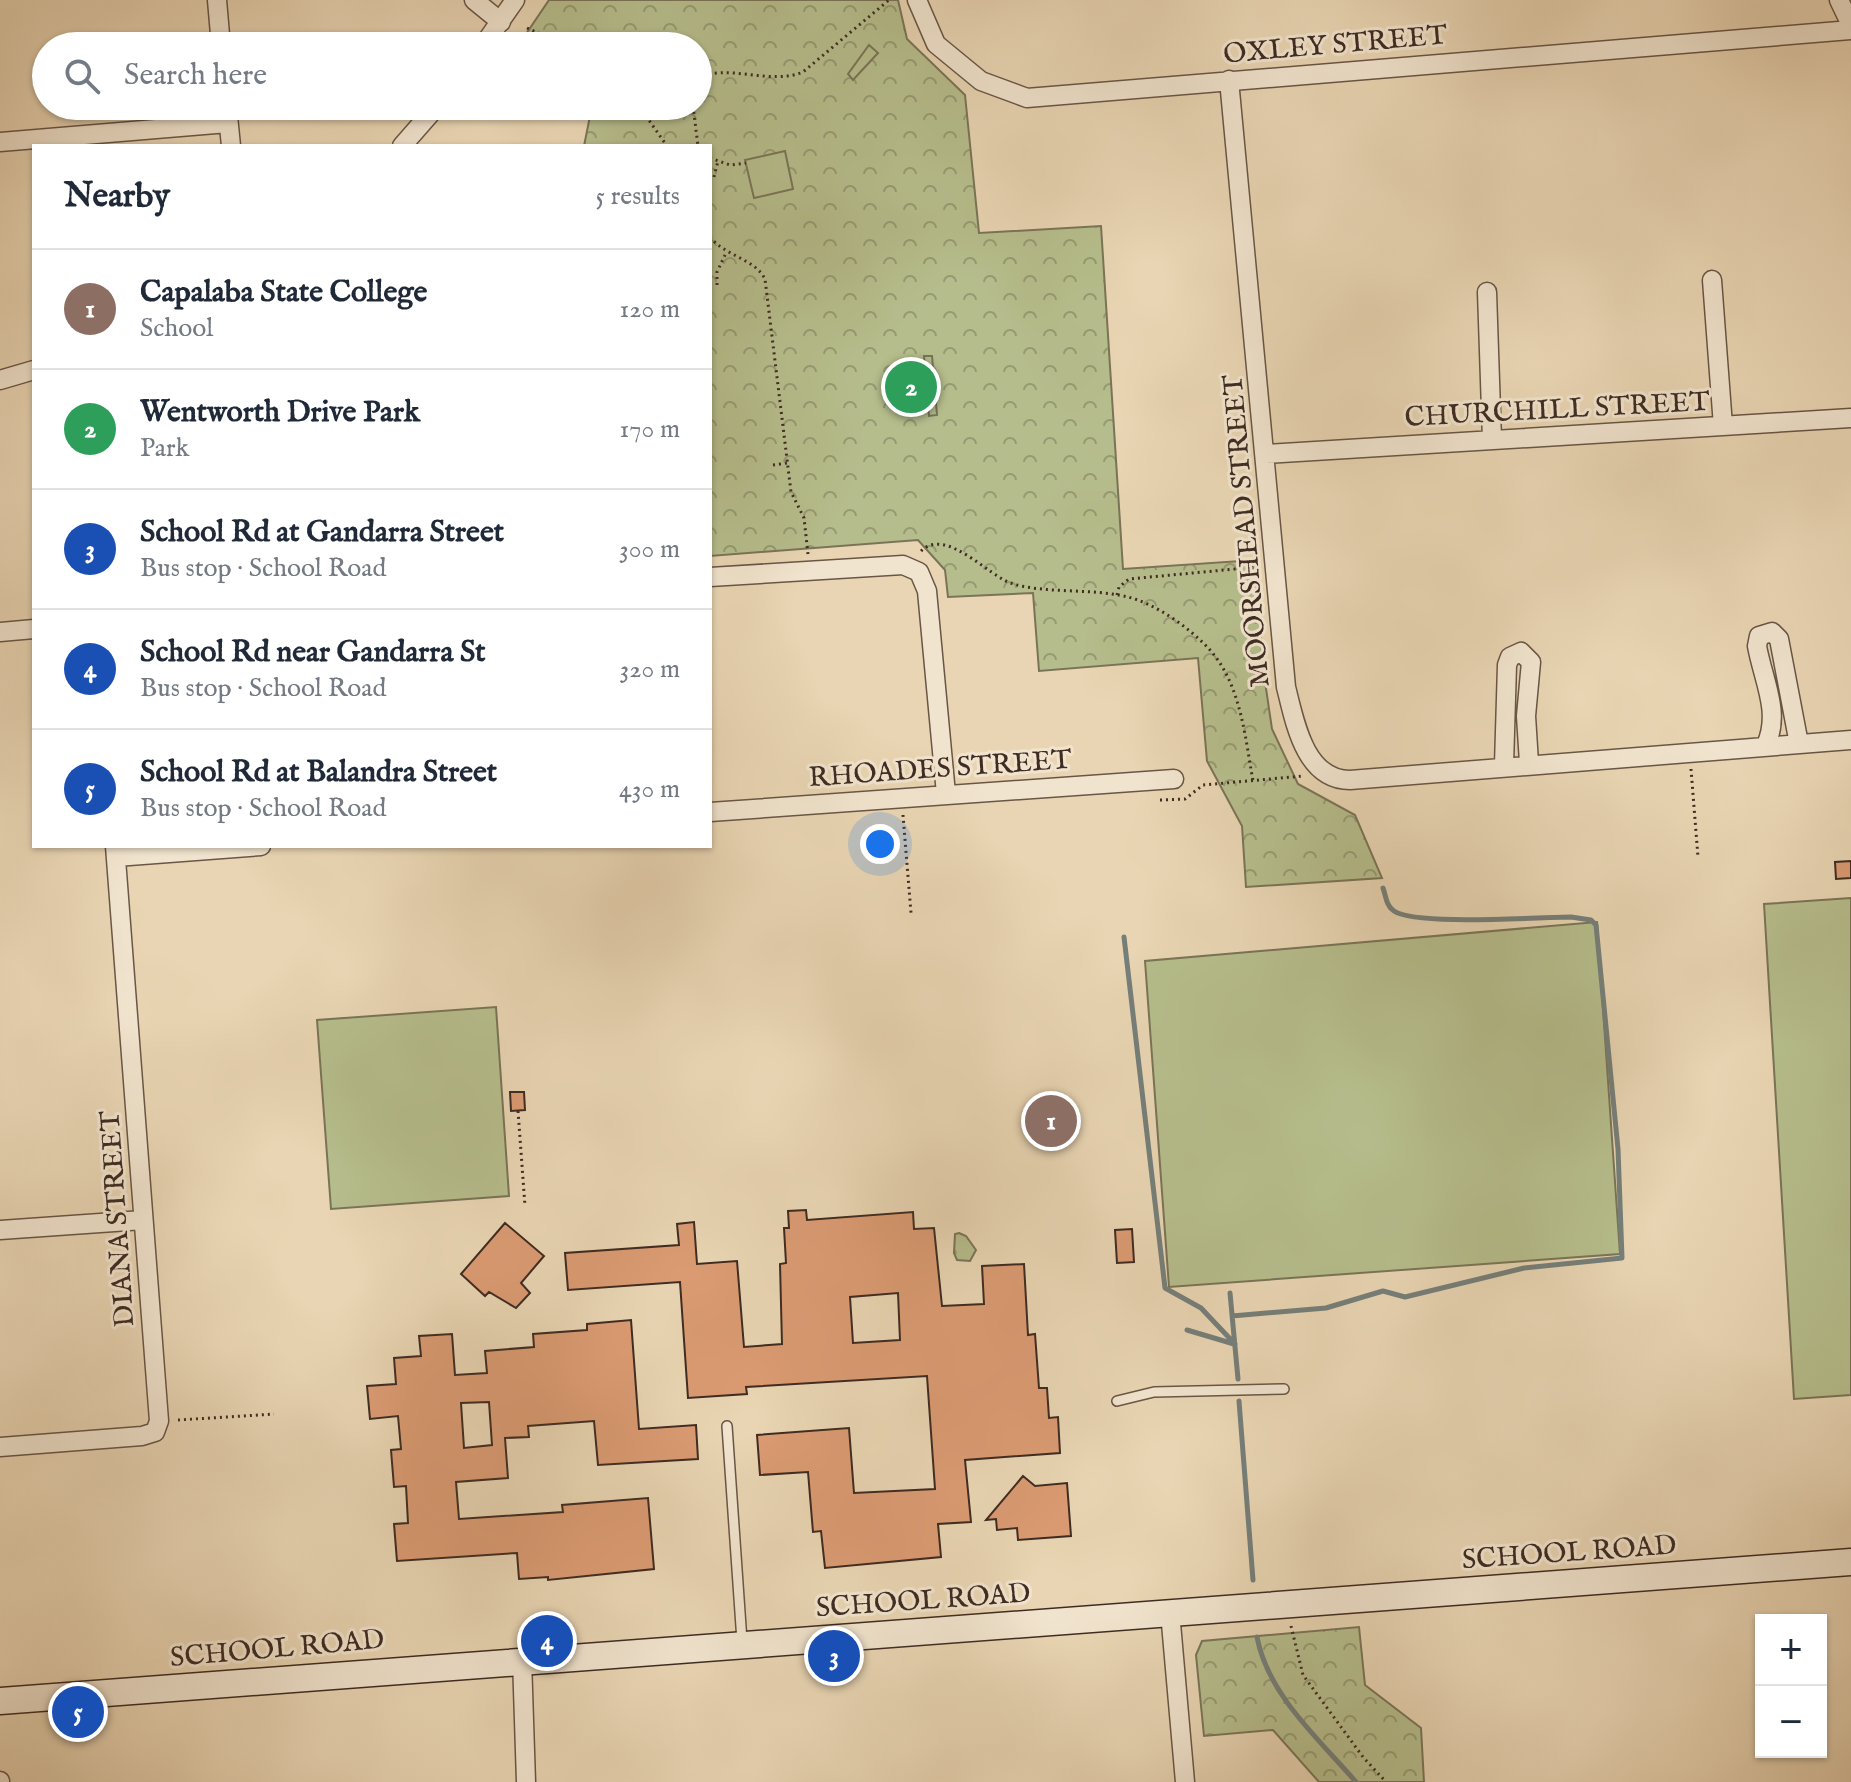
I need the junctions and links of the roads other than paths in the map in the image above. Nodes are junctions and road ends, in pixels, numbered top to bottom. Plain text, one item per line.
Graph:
1 (217, 0) edge
2 (474, 0) edge
3 (515, 0) edge
4 (917, 0) edge
5 (1839, 0) edge
6 (501, 22) junction
7 (1851, 28) edge
8 (220, 32) edge
9 (494, 32) edge
10 (1229, 80) junction
11 (185, 120) edge
12 (228, 120) edge
13 (425, 120) edge
14 (0, 142) edge
15 (231, 144) edge
16 (404, 144) edge
17 (1712, 280) dead end
18 (1487, 292) dead end
19 (32, 371) edge
20 (0, 380) edge
21 (1851, 418) edge
22 (1723, 426) junction
23 (1492, 440) junction
24 (1266, 454) junction
25 (712, 577) edge
26 (32, 629) edge
27 (0, 632) edge
28 (1851, 740) edge
29 (1799, 744) junction
30 (1766, 745) junction
31 (1529, 763) junction
32 (1504, 765) junction
33 (1174, 779) dead end
34 (946, 794) junction
35 (712, 812) edge
36 (213, 848) edge
37 (116, 852) edge
38 (143, 1220) junction
39 (0, 1230) edge
40 (1284, 1389) dead end
41 (1117, 1401) dead end
42 (727, 1426) dead end
43 (0, 1447) edge
44 (1851, 1562) edge
45 (1170, 1612) junction
46 (743, 1644) junction
47 (522, 1659) junction
48 (0, 1701) edge
49 (526, 1782) edge
50 (1185, 1782) edge

1 - 8 street
2 - 6 street
3 - 6 street
4 - 10 street, OXLEY STREET
5 - 7 street
6 - 9 street
7 - 10 street, OXLEY STREET
10 - 24 street, MOORSHEAD STREET
11 - 14 street
12 - 15 street
13 - 16 street
17 - 22 street
18 - 23 street
19 - 20 street
21 - 22 street, CHURCHILL STREET
22 - 23 street, CHURCHILL STREET
23 - 24 street, CHURCHILL STREET
24 - 32 street, MOORSHEAD STREET
25 - 34 street
26 - 27 street
28 - 29 street, MOORSHEAD STREET
29 - 30 street, MOORSHEAD STREET
29 - 30 street
30 - 31 street, MOORSHEAD STREET
31 - 32 street, MOORSHEAD STREET
31 - 32 street
33 - 34 street, RHOADES STREET
34 - 35 street, RHOADES STREET
36 - 37 street
37 - 38 street, DIANA STREET
38 - 39 street
38 - 43 street, DIANA STREET
40 - 41 lane
42 - 46 lane
44 - 45 street, SCHOOL ROAD
45 - 46 street, SCHOOL ROAD
45 - 50 street
46 - 47 street, SCHOOL ROAD
47 - 48 street, SCHOOL ROAD
47 - 49 street

